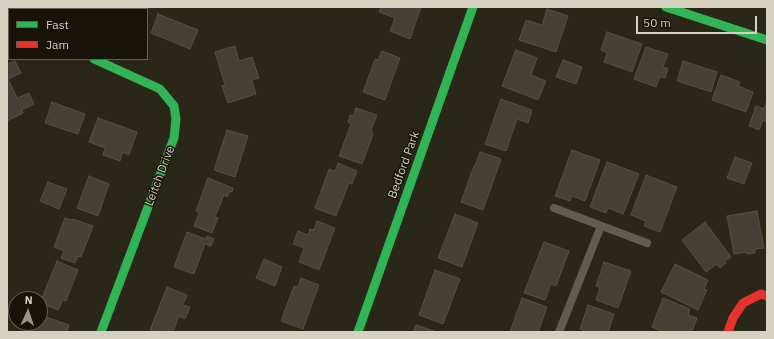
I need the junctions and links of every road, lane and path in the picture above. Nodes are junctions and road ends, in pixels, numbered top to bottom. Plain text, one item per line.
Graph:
1 (473, 7) edge
2 (666, 7) edge
3 (767, 40) edge
4 (96, 60) edge
5 (554, 208) dead end
6 (601, 226) junction
7 (647, 243) dead end
8 (767, 296) edge
9 (101, 332) edge
10 (358, 332) edge
11 (559, 332) edge
12 (728, 332) edge

1 - 10 street, Bedford Park
2 - 3 street
4 - 9 street, Leitch Drive
5 - 6 lane
6 - 7 lane
6 - 11 lane
8 - 12 street

